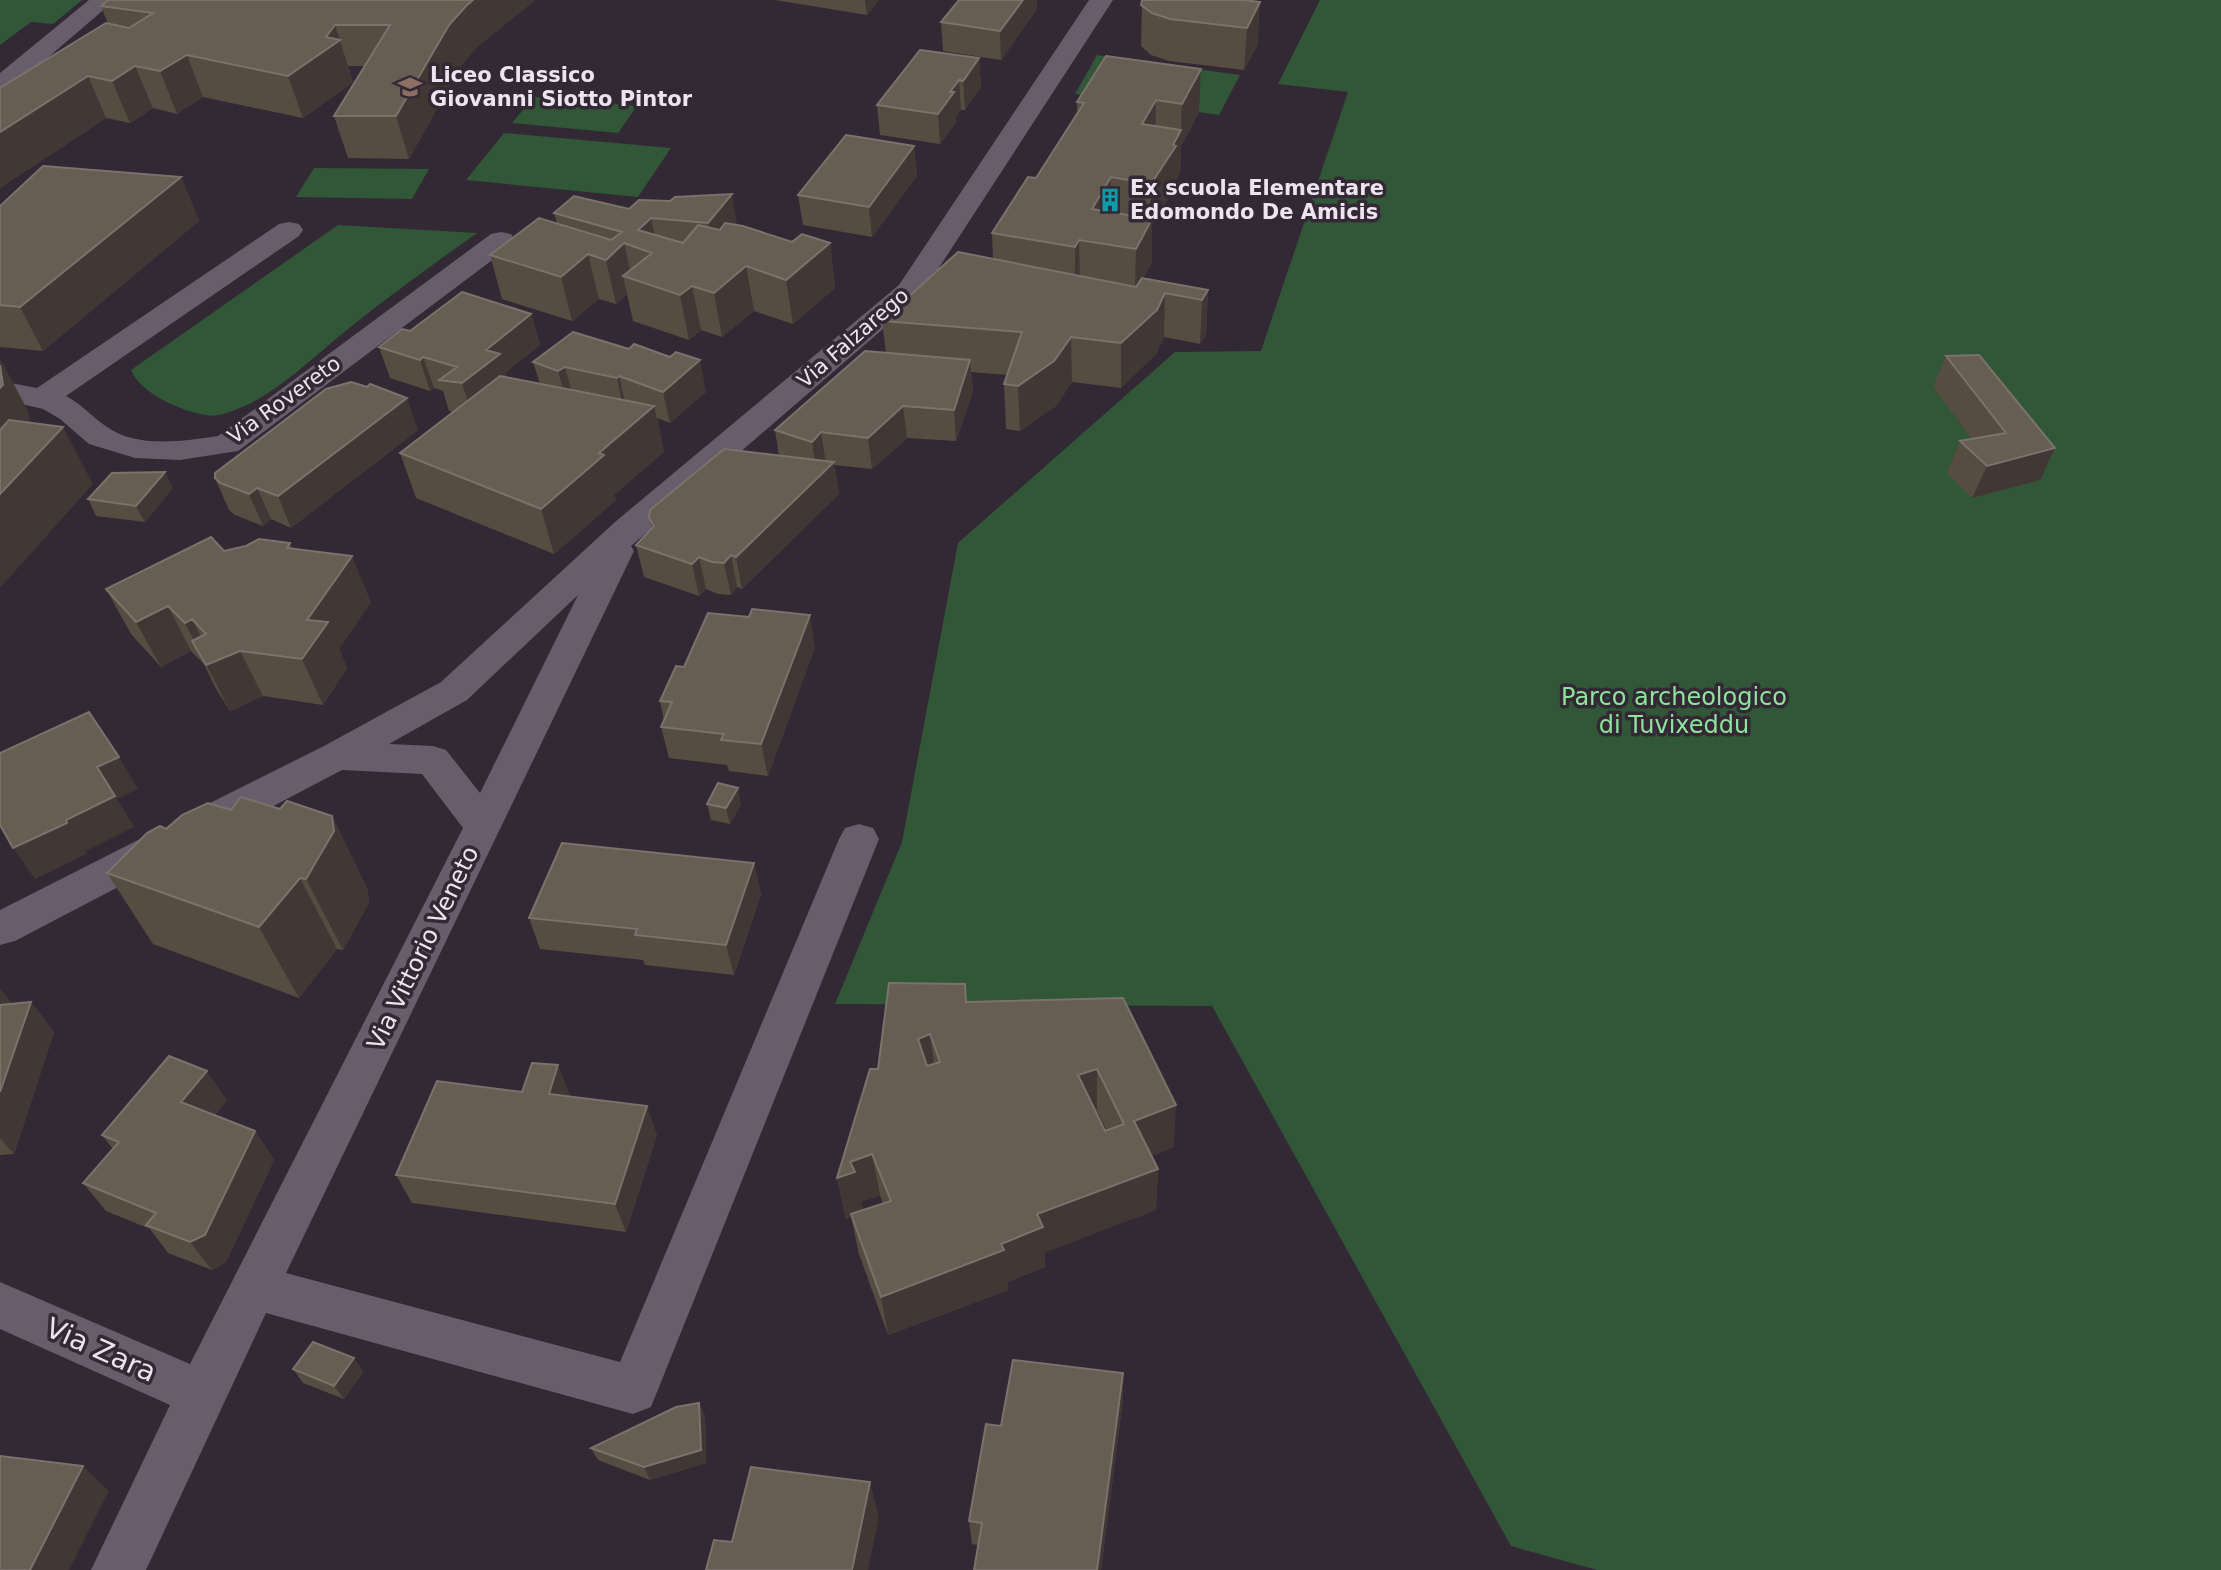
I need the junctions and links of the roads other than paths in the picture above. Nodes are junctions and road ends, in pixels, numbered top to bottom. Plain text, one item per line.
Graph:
1 (103, 0) edge
2 (1101, 0) edge
3 (0, 86) edge
4 (289, 230) dead end
5 (501, 240) dead end
6 (0, 390) edge
7 (44, 397) junction
8 (627, 530) junction
9 (337, 756) junction
10 (483, 826) junction
11 (859, 839) dead end
12 (0, 929) edge
13 (254, 1287) junction
14 (0, 1306) edge
15 (201, 1394) junction
16 (118, 1570) edge

1 - 3 street
2 - 8 street, Via Falzarego
4 - 7 street
5 - 7 street, Via Rovereto
6 - 7 street, Via Rovereto
8 - 9 street, Via Falzarego
8 - 10 street, Via Falzarego
9 - 10 street, Via Vittorio Veneto
9 - 12 street
10 - 13 street, Via Vittorio Veneto
11 - 13 street
13 - 15 street, Via Vittorio Veneto
14 - 15 street, Via Zara
15 - 16 street, Via Vittorio Veneto

